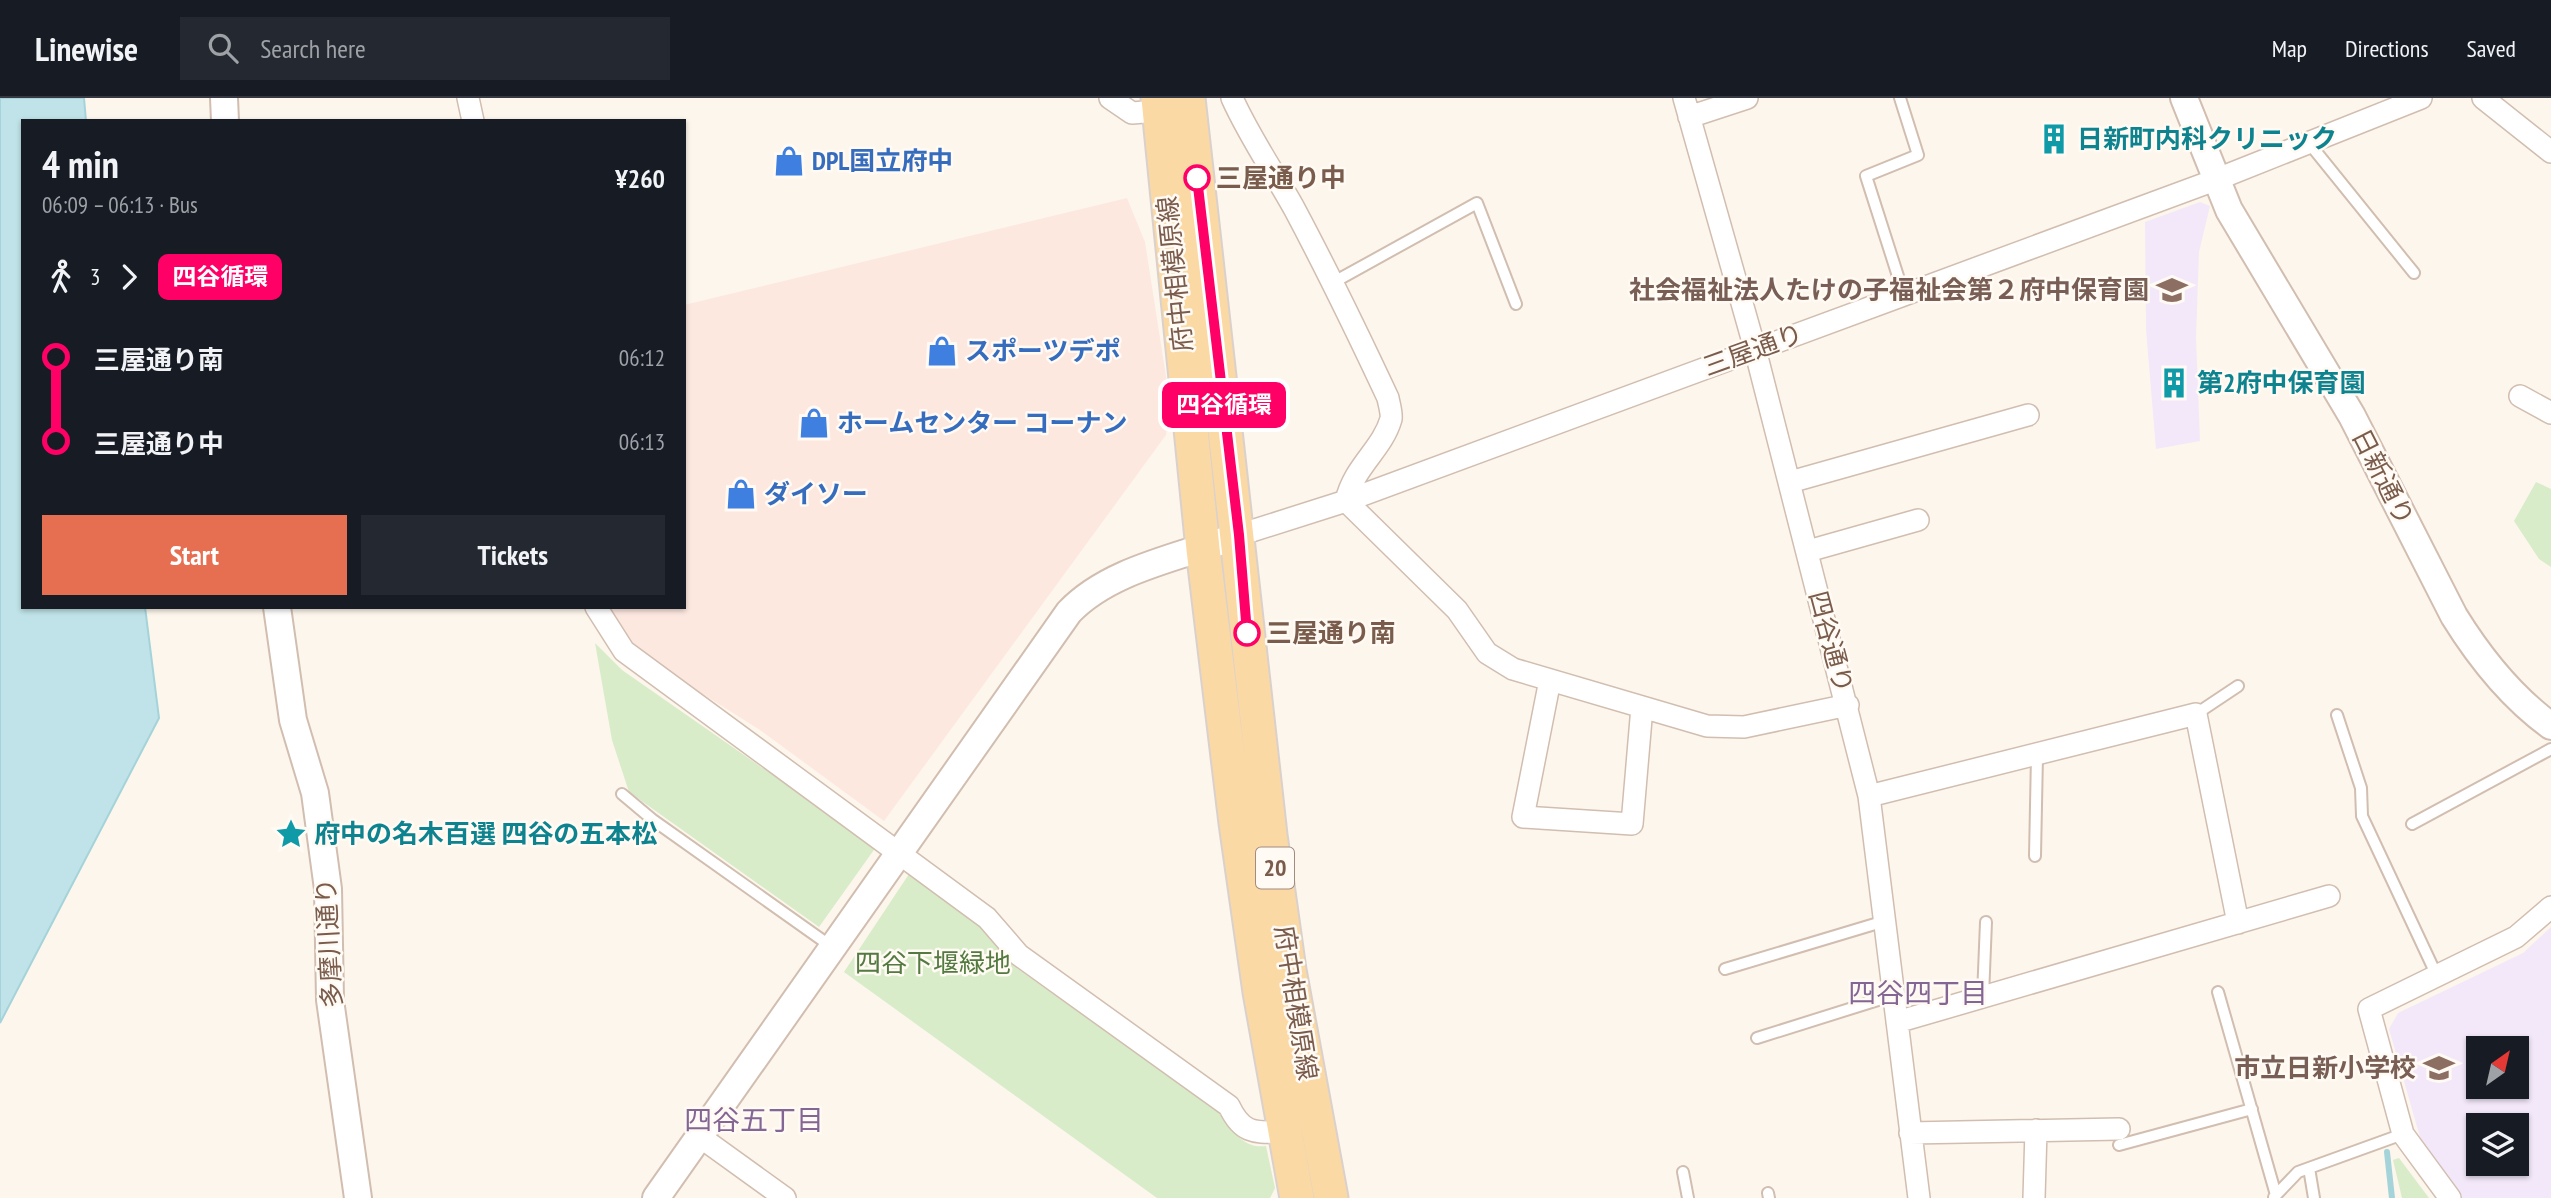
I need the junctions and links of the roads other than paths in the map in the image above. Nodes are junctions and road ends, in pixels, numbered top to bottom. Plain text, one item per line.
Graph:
1 (224, 98) edge
2 (468, 98) edge
3 (1111, 98) edge
4 (1232, 98) edge
5 (1747, 98) edge
6 (1900, 98) edge
7 (2184, 98) edge
8 (2420, 98) edge
9 (2483, 98) edge
10 (1174, 104) edge
11 (1686, 107) edge
12 (225, 119) edge
13 (473, 119) edge
14 (2309, 142) junction
15 (2551, 152) edge
16 (2215, 180) junction
17 (2414, 273) dead end
18 (1334, 282) junction
19 (1904, 295) junction
20 (1516, 304) dead end
21 (1755, 349) junction
22 (2520, 396) dead end
23 (2550, 409) edge
24 (2028, 415) dead end
25 (1790, 482) junction
26 (1346, 501) junction
27 (1918, 520) dead end
28 (1239, 535) junction
29 (1203, 549) junction
30 (1808, 551) junction
31 (277, 609) edge
32 (597, 609) edge
33 (1550, 680) junction
34 (2238, 687) dead end
35 (1847, 705) junction
36 (1642, 707) junction
37 (2196, 713) junction
38 (2337, 715) dead end
39 (2551, 726) edge
40 (2551, 749) edge
41 (2037, 755) junction
42 (622, 794) dead end
43 (1869, 796) junction
44 (2412, 824) dead end
45 (900, 854) junction
46 (2035, 856) dead end
47 (2329, 896) dead end
48 (2551, 907) edge
49 (1885, 921) junction
50 (1986, 922) dead end
51 (2238, 923) junction
52 (833, 947) junction
53 (1725, 969) dead end
54 (2437, 976) junction
55 (2218, 992) dead end
56 (1894, 995) junction
57 (1983, 996) junction
58 (1897, 1022) junction
59 (1757, 1038) dead end
60 (2252, 1109) junction
61 (2036, 1130) junction
62 (1285, 1132) junction
63 (1910, 1133) junction
64 (2403, 1133) junction
65 (699, 1136) junction
66 (2119, 1137) joint
67 (2309, 1168) junction
68 (1683, 1172) dead end
69 (2275, 1197) edge
70 (358, 1198) edge
71 (656, 1198) edge
72 (785, 1198) edge
73 (1297, 1198) edge
74 (1331, 1198) edge
75 (1688, 1198) edge
76 (1919, 1198) edge
77 (2034, 1198) edge
78 (2314, 1198) edge
79 (2451, 1198) edge

1 - 12 street
2 - 13 street
3 - 10 street
4 - 18 street
5 - 11 street
6 - 19 lane
7 - 16 street, 日新通り
8 - 14 street, 三屋通り
9 - 15 street
10 - 28 main road, 府中相模原線 / 20
10 - 29 main road, 府中相模原線 / 20
11 - 21 street, 四谷通り
14 - 16 street, 三屋通り
14 - 17 lane
16 - 19 street, 三屋通り
16 - 39 street, 日新通り
18 - 20 lane
18 - 26 street
19 - 21 street, 三屋通り
21 - 25 street, 四谷通り
21 - 26 street, 三屋通り
22 - 23 street
24 - 25 street
25 - 30 street, 四谷通り
26 - 28 street, 三屋通り
26 - 33 street
27 - 30 street
28 - 29 street
28 - 74 main road, 府中相模原線 / 20
29 - 45 street
29 - 62 main road, 府中相模原線 / 20
30 - 35 street, 四谷通り
31 - 70 street, 多摩川通り
32 - 45 street
33 - 36 street
33 - 36 street
34 - 37 lane
35 - 36 street
35 - 43 street, 四谷通り
37 - 41 street
37 - 51 street
38 - 54 lane
40 - 44 lane
41 - 43 street
41 - 46 lane
42 - 52 lane
43 - 49 street, 四谷通り
45 - 52 street
45 - 62 street
47 - 51 street
48 - 54 street
49 - 53 lane
49 - 56 street, 四谷通り
50 - 57 lane
51 - 57 street
52 - 65 street
54 - 64 street
55 - 60 lane
56 - 58 street, 四谷通り
56 - 59 lane
57 - 58 street
58 - 63 street, 四谷通り
60 - 66 lane
60 - 69 lane
61 - 63 street
61 - 66 street
61 - 77 street
62 - 73 main road, 府中相模原線 / 20
63 - 76 street, 四谷通り
64 - 67 lane
64 - 79 street
65 - 71 street
65 - 72 street
67 - 69 lane
67 - 78 lane
68 - 75 lane

